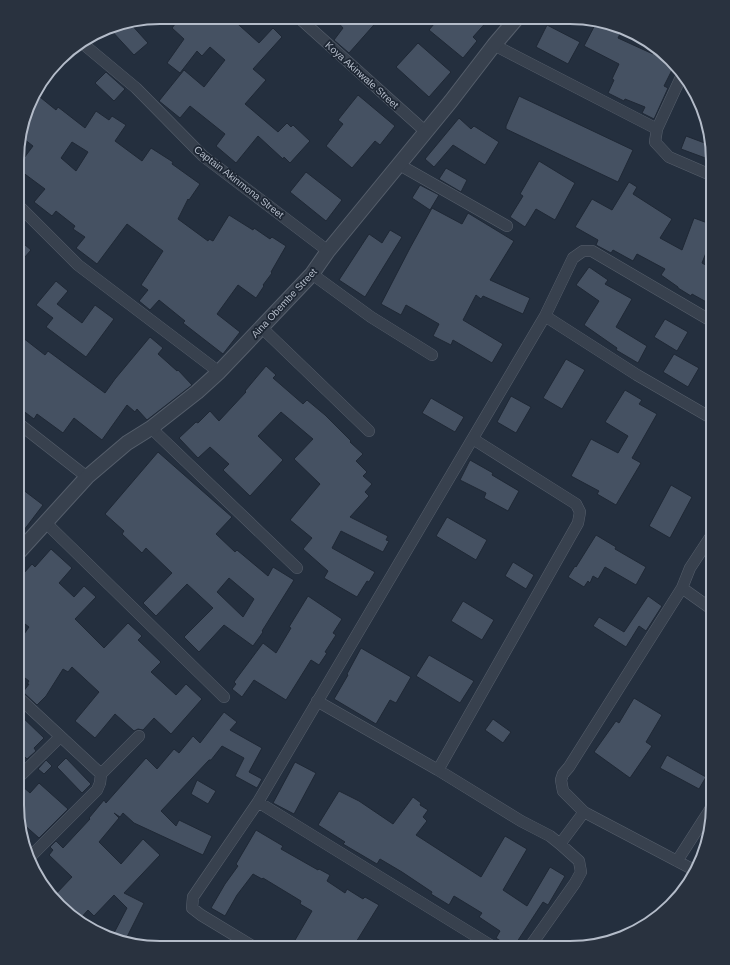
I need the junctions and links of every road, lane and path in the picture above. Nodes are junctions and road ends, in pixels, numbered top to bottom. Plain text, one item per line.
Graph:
1 (309, 24) edge
2 (512, 24) edge
3 (494, 45) junction
4 (86, 46) edge
5 (680, 80) edge
6 (657, 129) junction
7 (426, 132) junction
8 (398, 164) junction
9 (706, 173) edge
10 (24, 214) edge
11 (508, 226) dead end
12 (328, 251) junction
13 (312, 274) junction
14 (545, 316) junction
15 (706, 318) edge
16 (261, 327) junction
17 (432, 355) dead end
18 (219, 372) junction
19 (706, 415) edge
20 (24, 428) edge
21 (151, 428) junction
22 (369, 431) dead end
23 (473, 439) junction
24 (87, 477) junction
25 (45, 522) junction
26 (706, 544) edge
27 (24, 547) edge
28 (297, 568) dead end
29 (682, 588) junction
30 (706, 605) edge
31 (224, 697) dead end
32 (317, 701) junction
33 (24, 703) edge
34 (139, 736) dead end
35 (60, 737) junction
36 (438, 770) junction
37 (24, 772) edge
38 (101, 774) junction
39 (258, 802) junction
40 (584, 812) junction
41 (706, 817) edge
42 (560, 844) junction
43 (33, 855) edge
44 (677, 861) junction
45 (690, 868) edge
46 (244, 941) edge
47 (484, 941) edge
48 (534, 941) edge

1 - 7 street, Koya Akinwale Street
2 - 3 street, Aina Obembe Street
3 - 6 street
3 - 7 street, Aina Obembe Street
4 - 12 street, Captain Akinmona Street
5 - 6 street
6 - 9 street
7 - 8 street, Aina Obembe Street
8 - 11 street
8 - 12 street, Aina Obembe Street
10 - 18 street
12 - 13 street, Aina Obembe Street
13 - 16 street, Aina Obembe Street
13 - 17 street
14 - 15 street
14 - 19 street
14 - 23 street
16 - 18 street, Aina Obembe Street
16 - 22 street
18 - 21 street, Aina Obembe Street
20 - 24 street
21 - 24 street, Aina Obembe Street
21 - 28 street
23 - 32 street
23 - 36 street
24 - 25 street, Aina Obembe Street
25 - 27 street, Aina Obembe Street
25 - 31 street
26 - 29 street
29 - 30 street
29 - 40 street
32 - 36 street
32 - 39 street
33 - 35 street
34 - 38 street
35 - 37 street
35 - 38 street
36 - 42 street
38 - 43 street
39 - 46 street
39 - 47 street
40 - 42 street
40 - 44 street
41 - 44 street
42 - 48 street
44 - 45 street

